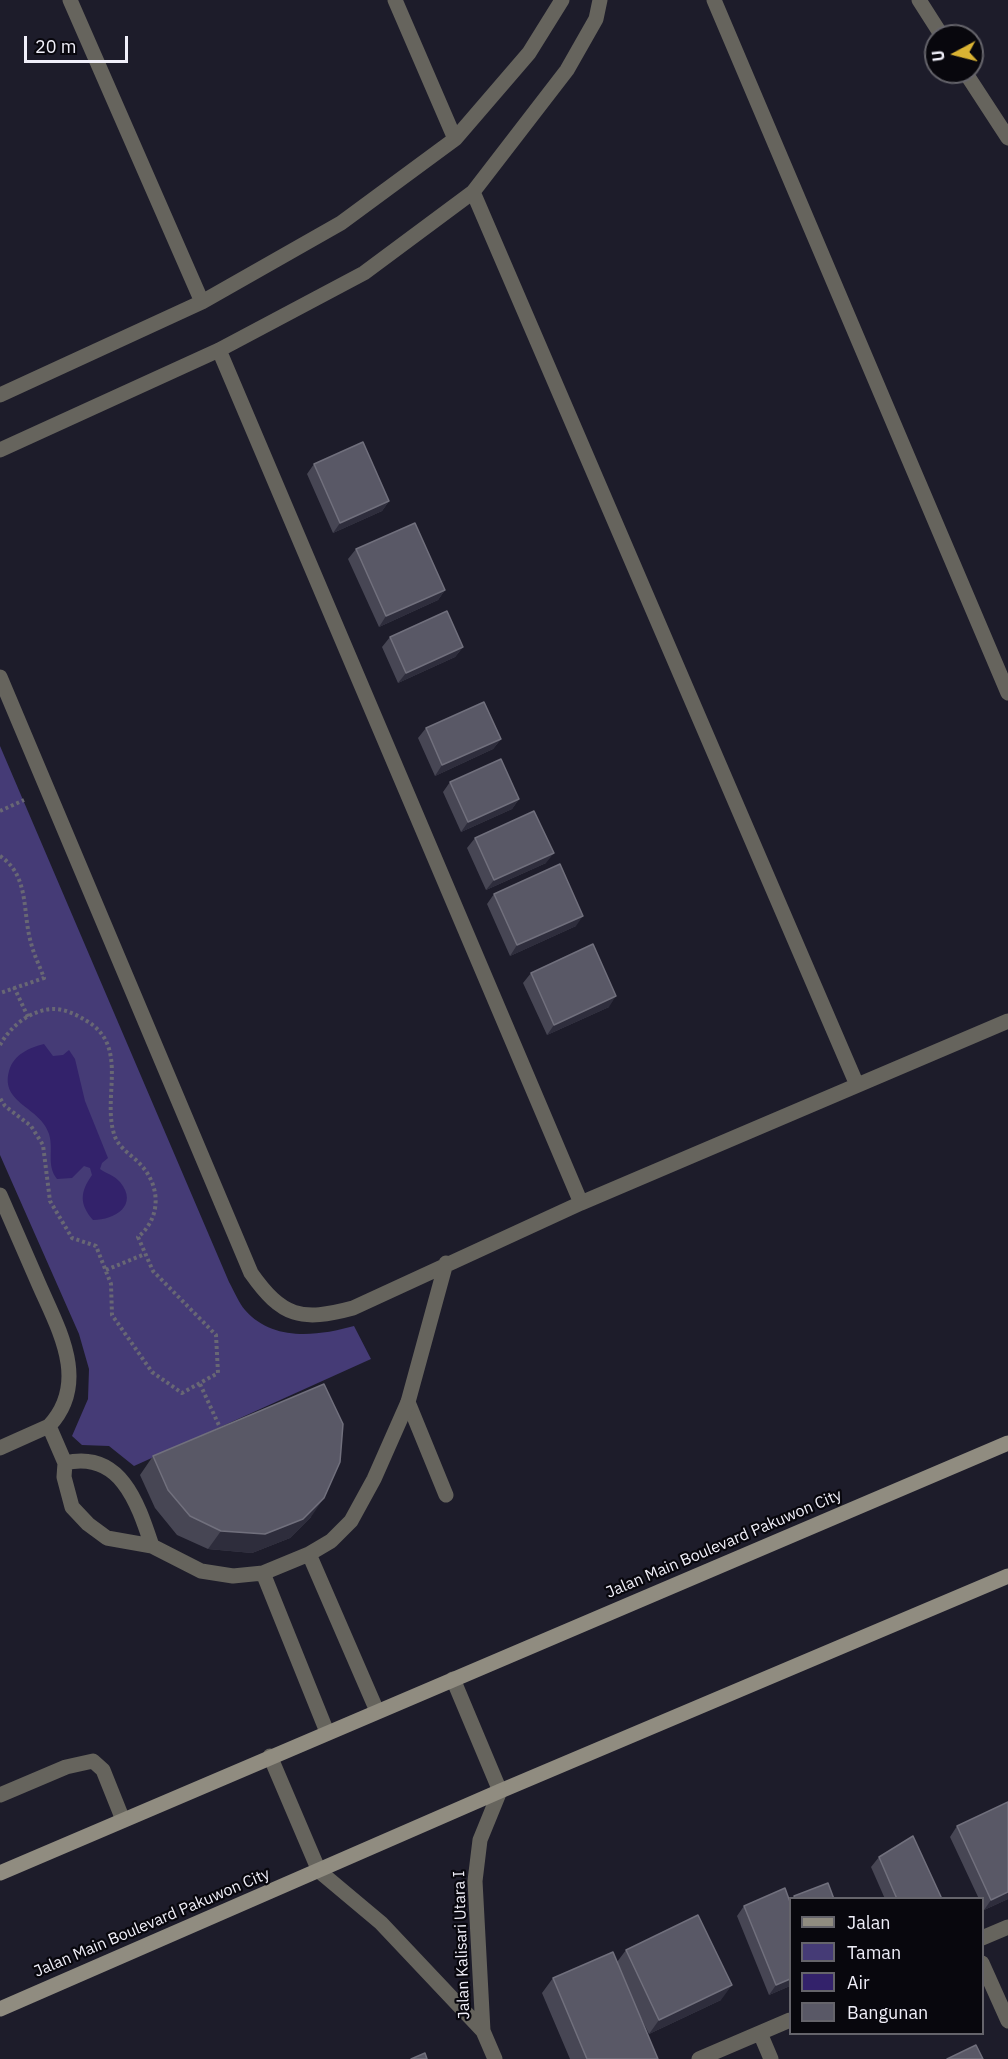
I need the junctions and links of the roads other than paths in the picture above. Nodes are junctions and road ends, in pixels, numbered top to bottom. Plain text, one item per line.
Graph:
1 (70, 0) edge
2 (395, 0) edge
3 (562, 0) edge
4 (600, 0) edge
5 (714, 0) edge
6 (919, 0) edge
7 (934, 24) edge
8 (973, 84) edge
9 (455, 138) junction
10 (1008, 138) edge
11 (473, 192) junction
12 (202, 302) junction
13 (219, 350) junction
14 (0, 395) edge
15 (0, 450) edge
16 (0, 677) edge
17 (1008, 693) edge
18 (1008, 1021) edge
19 (857, 1085) junction
20 (0, 1195) edge
21 (580, 1203) junction
22 (446, 1263) junction
23 (408, 1401) junction
24 (50, 1426) junction
25 (1008, 1443) edge
26 (0, 1448) edge
27 (65, 1463) junction
28 (446, 1495) dead end
29 (152, 1546) junction
30 (309, 1554) junction
31 (264, 1573) junction
32 (1008, 1576) edge
33 (453, 1679) junction
34 (377, 1711) junction
35 (327, 1732) junction
36 (270, 1756) junction
37 (500, 1791) junction
38 (0, 1795) edge
39 (123, 1820) junction
40 (319, 1871) junction
41 (0, 1873) edge
42 (1008, 1927) edge
43 (984, 1937) edge
44 (984, 1967) edge
45 (0, 2009) edge
46 (789, 2020) edge
47 (1008, 2021) edge
48 (483, 2031) junction
49 (760, 2033) junction
50 (495, 2059) edge
51 (699, 2059) edge
52 (771, 2059) edge

1 - 12 street
2 - 9 street
3 - 9 street
4 - 11 street
5 - 17 street
6 - 7 street
8 - 10 street
9 - 12 street
11 - 13 street
11 - 19 street
12 - 14 street
13 - 15 street
13 - 21 street
16 - 22 street
18 - 19 street
19 - 21 street
20 - 24 street
21 - 22 street
22 - 23 street
23 - 28 street
23 - 30 street
24 - 26 street
24 - 27 street
25 - 33 street, Jalan Main Boulevard Pakuwon City
27 - 29 street
27 - 29 street
29 - 31 street
30 - 31 street
30 - 34 street
31 - 35 street
32 - 37 street, Jalan Main Boulevard Pakuwon City
33 - 34 street, Jalan Main Boulevard Pakuwon City
33 - 37 street
34 - 35 street, Jalan Main Boulevard Pakuwon City
35 - 36 street, Jalan Main Boulevard Pakuwon City
36 - 39 street, Jalan Main Boulevard Pakuwon City
36 - 40 street
37 - 40 street, Jalan Main Boulevard Pakuwon City
37 - 48 street, Jalan Kalisari Utara I
38 - 39 street
39 - 41 street, Jalan Main Boulevard Pakuwon City
40 - 45 street, Jalan Main Boulevard Pakuwon City
40 - 48 street, Jalan Kalisari Utara I
42 - 43 street
44 - 47 street
46 - 49 street
48 - 50 street, Jalan Kalisari Utara I
49 - 51 street
49 - 52 street

